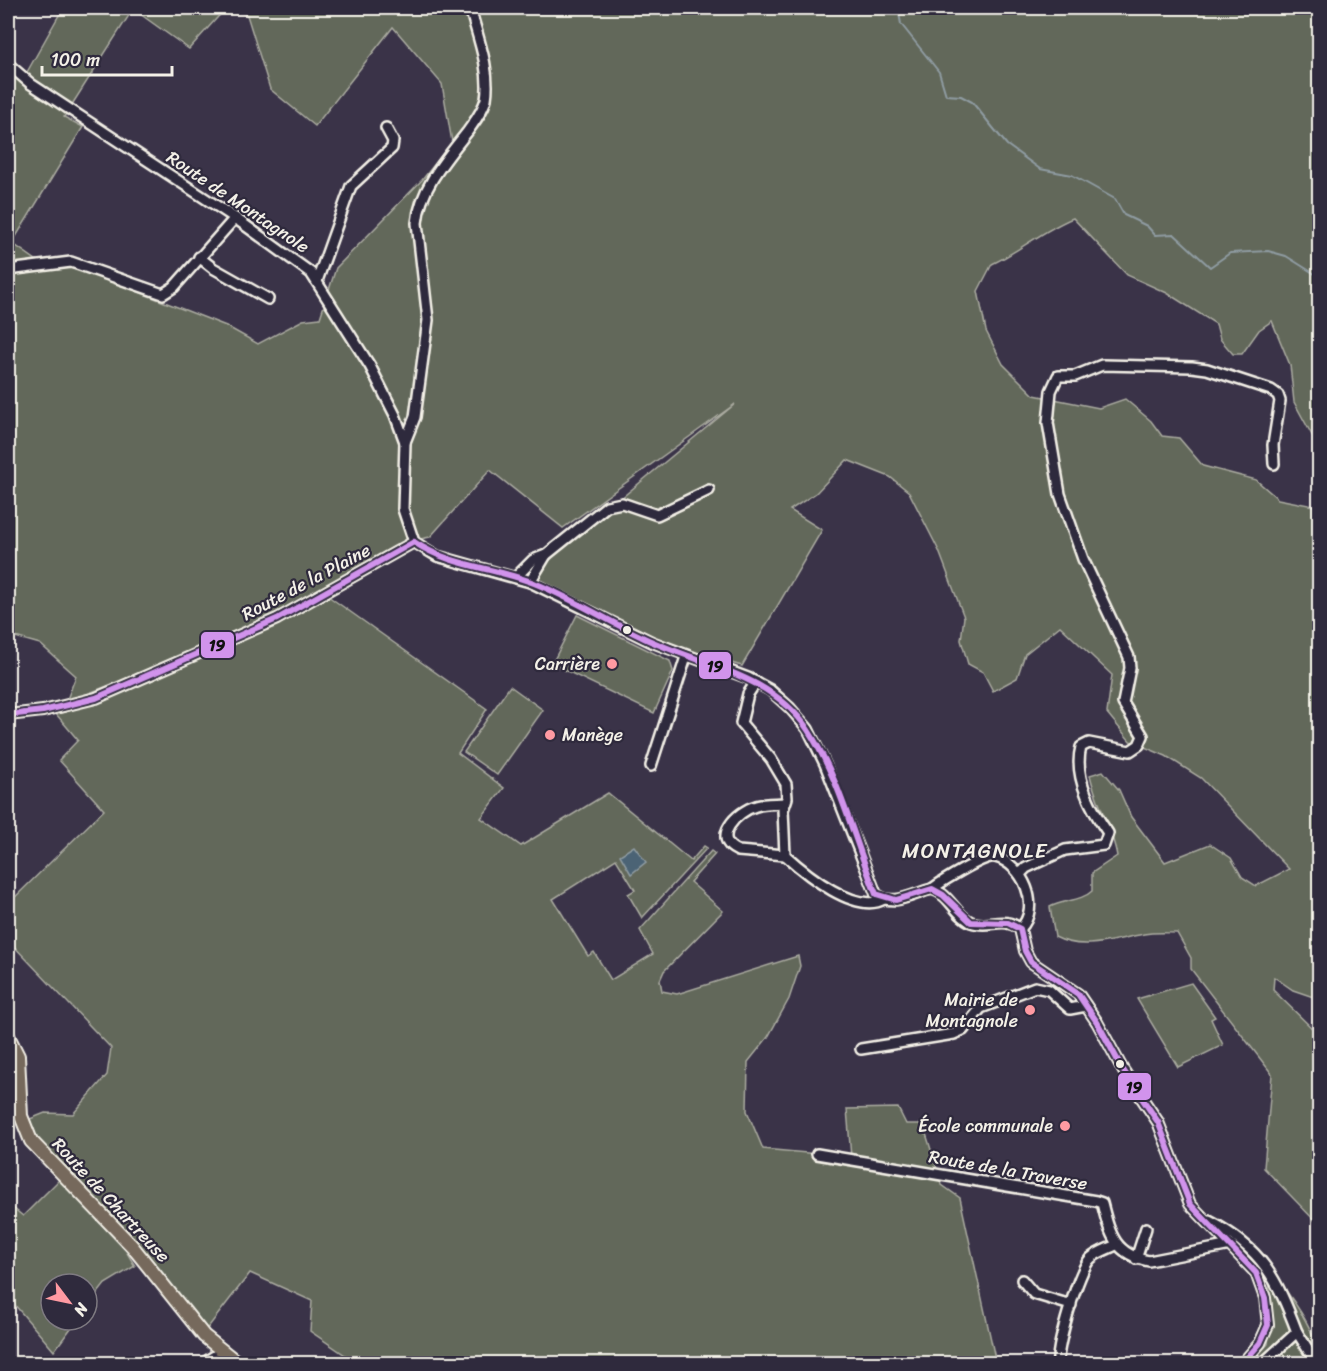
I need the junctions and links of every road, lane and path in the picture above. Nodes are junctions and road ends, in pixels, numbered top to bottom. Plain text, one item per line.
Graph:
1 (470, 8) edge
2 (8, 64) edge
3 (386, 128) dead end
4 (235, 218) junction
5 (199, 256) junction
6 (8, 270) edge
7 (317, 281) junction
8 (268, 299) dead end
9 (405, 442) junction
10 (1274, 464) dead end
11 (709, 490) dead end
12 (414, 542) junction
13 (546, 555) junction
14 (516, 577) junction
15 (530, 582) junction
16 (686, 657) junction
17 (756, 682) junction
18 (8, 715) edge
19 (651, 766) dead end
20 (784, 803) junction
21 (785, 855) junction
22 (1020, 874) junction
23 (932, 889) junction
24 (884, 899) junction
25 (1020, 929) junction
26 (1086, 1006) junction
27 (8, 1036) edge
28 (861, 1049) dead end
29 (817, 1154) dead end
30 (1199, 1216) junction
31 (1146, 1228) dead end
32 (1116, 1245) junction
33 (1231, 1245) junction
34 (1136, 1259) junction
35 (1022, 1280) dead end
36 (1071, 1305) junction
37 (1297, 1332) junction
38 (222, 1351) junction
39 (202, 1364) edge
40 (239, 1364) edge
41 (1058, 1364) edge
42 (1242, 1364) edge
43 (1262, 1364) edge
44 (1317, 1364) edge

1 - 9 street
2 - 4 street, Route de Montagnole
3 - 7 street
4 - 5 street
4 - 7 street, Route de Montagnole
5 - 6 street
5 - 8 street
7 - 9 street, Route de Montagnole
9 - 12 street, Route de Montagnole
10 - 22 street
11 - 13 street
12 - 14 street
12 - 18 street, Route de la Plaine
13 - 14 street
13 - 15 street
14 - 15 street
15 - 16 street
16 - 17 street
16 - 19 street
17 - 20 street
17 - 24 street
20 - 21 street
20 - 21 street
21 - 24 street
22 - 23 street
22 - 25 street
23 - 24 street
23 - 25 street
25 - 26 street
26 - 28 street
26 - 30 street
27 - 38 main road, Route de Chartreuse
29 - 32 street, Route de la Traverse
30 - 33 street
30 - 37 street
31 - 34 street
32 - 34 street
32 - 36 street
33 - 34 street
33 - 42 street
35 - 36 street
36 - 41 street
37 - 43 street
37 - 44 street
38 - 39 street
38 - 40 main road, Route de Chartreuse

